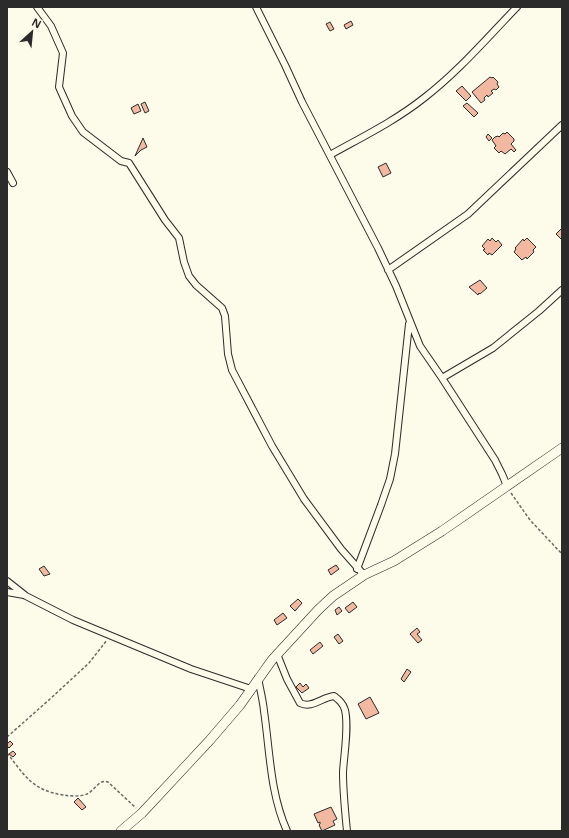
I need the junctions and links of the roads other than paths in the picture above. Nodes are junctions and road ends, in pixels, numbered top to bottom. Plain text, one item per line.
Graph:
1 (37, 7) edge
2 (256, 7) edge
3 (517, 7) edge
4 (562, 125) edge
5 (330, 155) junction
6 (7, 172) edge
7 (13, 183) dead end
8 (388, 270) junction
9 (562, 290) edge
10 (410, 322) junction
11 (442, 378) junction
12 (562, 448) edge
13 (507, 486) junction
14 (360, 572) junction
15 (7, 581) edge
16 (7, 592) edge
17 (26, 596) junction
18 (277, 654) junction
19 (258, 678) junction
20 (251, 689) junction
21 (121, 831) edge
22 (287, 831) edge
23 (348, 831) edge

1 - 14 street
2 - 5 street
3 - 5 street
4 - 8 street
5 - 8 street
6 - 7 street
8 - 10 street
9 - 11 street
10 - 11 street
10 - 14 street
11 - 13 street
12 - 13 street
13 - 14 street
14 - 18 street
15 - 17 street
16 - 17 street
17 - 20 street
18 - 19 street
18 - 23 street
19 - 20 street
19 - 22 street
20 - 21 street

